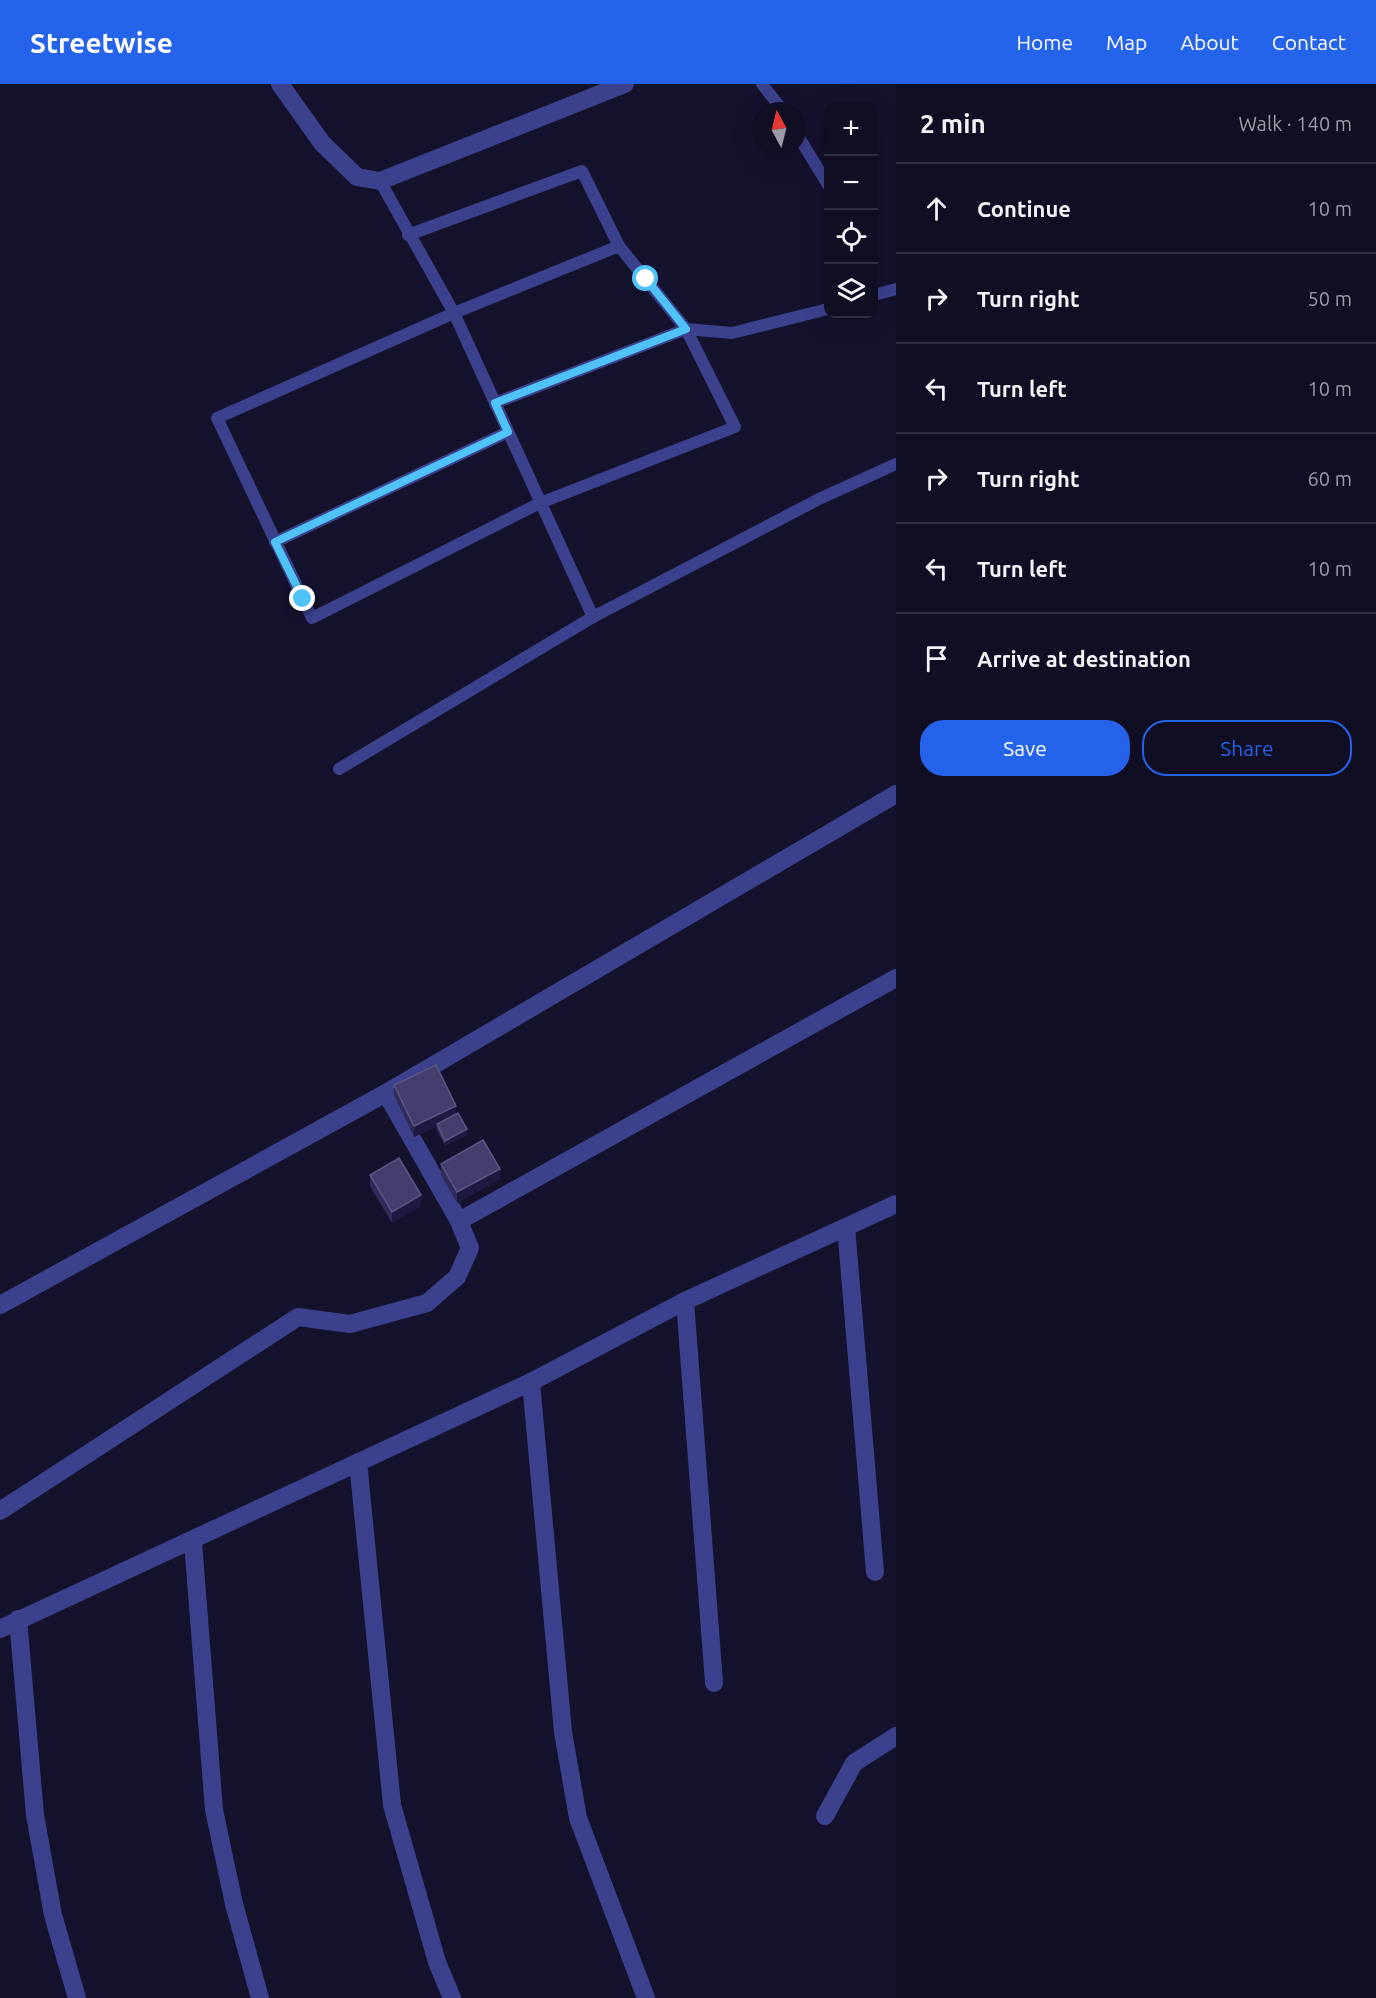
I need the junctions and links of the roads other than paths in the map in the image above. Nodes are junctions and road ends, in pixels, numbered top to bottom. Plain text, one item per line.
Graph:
1 (280, 84) edge
2 (625, 84) edge
3 (762, 84) edge
4 (776, 102) edge
5 (806, 149) edge
6 (824, 178) edge
7 (380, 181) junction
8 (408, 235) junction
9 (619, 246) junction
10 (896, 289) edge
11 (878, 294) edge
12 (824, 310) edge
13 (454, 313) junction
14 (686, 329) junction
15 (495, 403) junction
16 (508, 432) junction
17 (896, 465) edge
18 (540, 503) junction
19 (275, 542) junction
20 (593, 617) junction
21 (339, 769) dead end
22 (896, 794) edge
23 (896, 978) edge
24 (386, 1094) junction
25 (896, 1204) edge
26 (459, 1221) junction
27 (846, 1227) junction
28 (685, 1300) junction
29 (0, 1305) edge
30 (531, 1382) junction
31 (358, 1462) junction
32 (0, 1511) edge
33 (193, 1542) junction
34 (875, 1572) dead end
35 (18, 1619) junction
36 (0, 1629) edge
37 (714, 1683) dead end
38 (896, 1736) edge
39 (825, 1816) dead end
40 (77, 1998) edge
41 (260, 1998) edge
42 (452, 1998) edge
43 (646, 1998) edge

1 - 7 street
2 - 7 street
3 - 4 lane
5 - 6 lane
7 - 8 lane
8 - 9 lane
8 - 13 lane
9 - 13 lane
9 - 14 lane
10 - 11 lane
12 - 14 lane
13 - 15 lane
13 - 19 lane
14 - 15 lane
14 - 18 lane
15 - 16 lane
16 - 18 lane
16 - 19 lane
17 - 20 lane
18 - 19 lane
18 - 20 lane
20 - 21 lane
22 - 24 street
23 - 26 street
24 - 26 street
24 - 29 street
25 - 27 street
26 - 32 street
27 - 28 street
27 - 34 street
28 - 30 street
28 - 37 street
30 - 31 street
30 - 43 street
31 - 33 street
31 - 42 street
33 - 35 street
33 - 41 street
35 - 36 street
35 - 40 street
38 - 39 street

